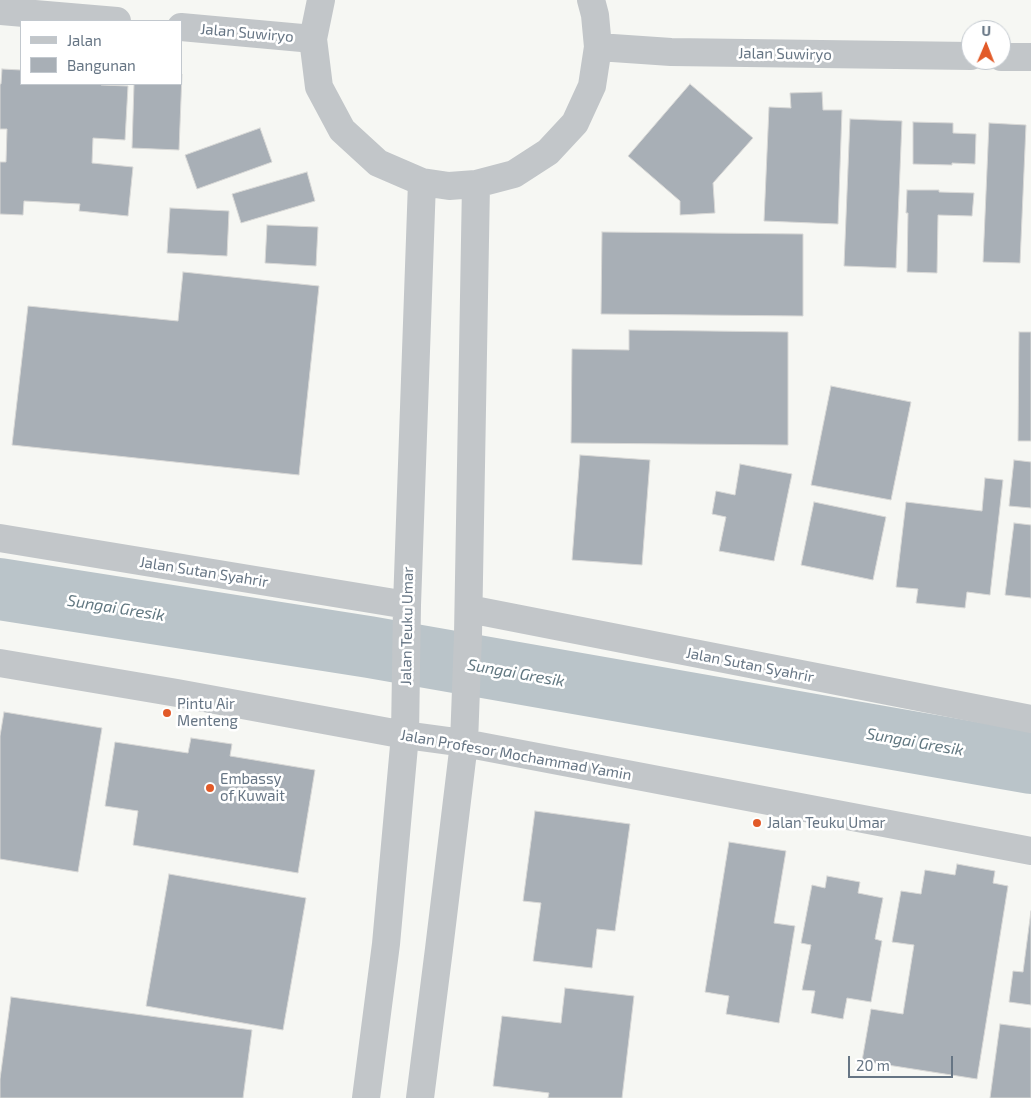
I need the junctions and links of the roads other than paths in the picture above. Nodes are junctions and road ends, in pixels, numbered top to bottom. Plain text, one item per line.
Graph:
1 (321, 0) edge
2 (590, 0) edge
3 (0, 11) edge
4 (105, 20) edge
5 (182, 27) edge
6 (313, 39) junction
7 (598, 47) junction
8 (961, 56) edge
9 (1011, 57) edge
10 (1031, 57) edge
11 (422, 182) junction
12 (476, 184) junction
13 (0, 538) edge
14 (407, 618) junction
15 (469, 622) junction
16 (0, 663) edge
17 (1031, 720) edge
18 (406, 728) junction
19 (464, 736) junction
20 (1031, 852) edge
21 (366, 1098) edge
22 (420, 1098) edge

1 - 6 street
2 - 7 street
3 - 4 street
5 - 6 street, Jalan Suwiryo
6 - 11 street
7 - 8 street, Jalan Suwiryo
7 - 12 street
9 - 10 street
11 - 12 street
11 - 14 street, Jalan Teuku Umar
12 - 15 street
13 - 14 street, Jalan Sutan Syahrir
14 - 18 street, Jalan Teuku Umar
15 - 17 street, Jalan Sutan Syahrir
15 - 19 street
16 - 18 street, Jalan Profesor Mochammad Yamin
18 - 19 street, Jalan Profesor Mochammad Yamin
18 - 21 street, Jalan Teuku Umar
19 - 20 street, Jalan Profesor Mochammad Yamin
19 - 22 street

